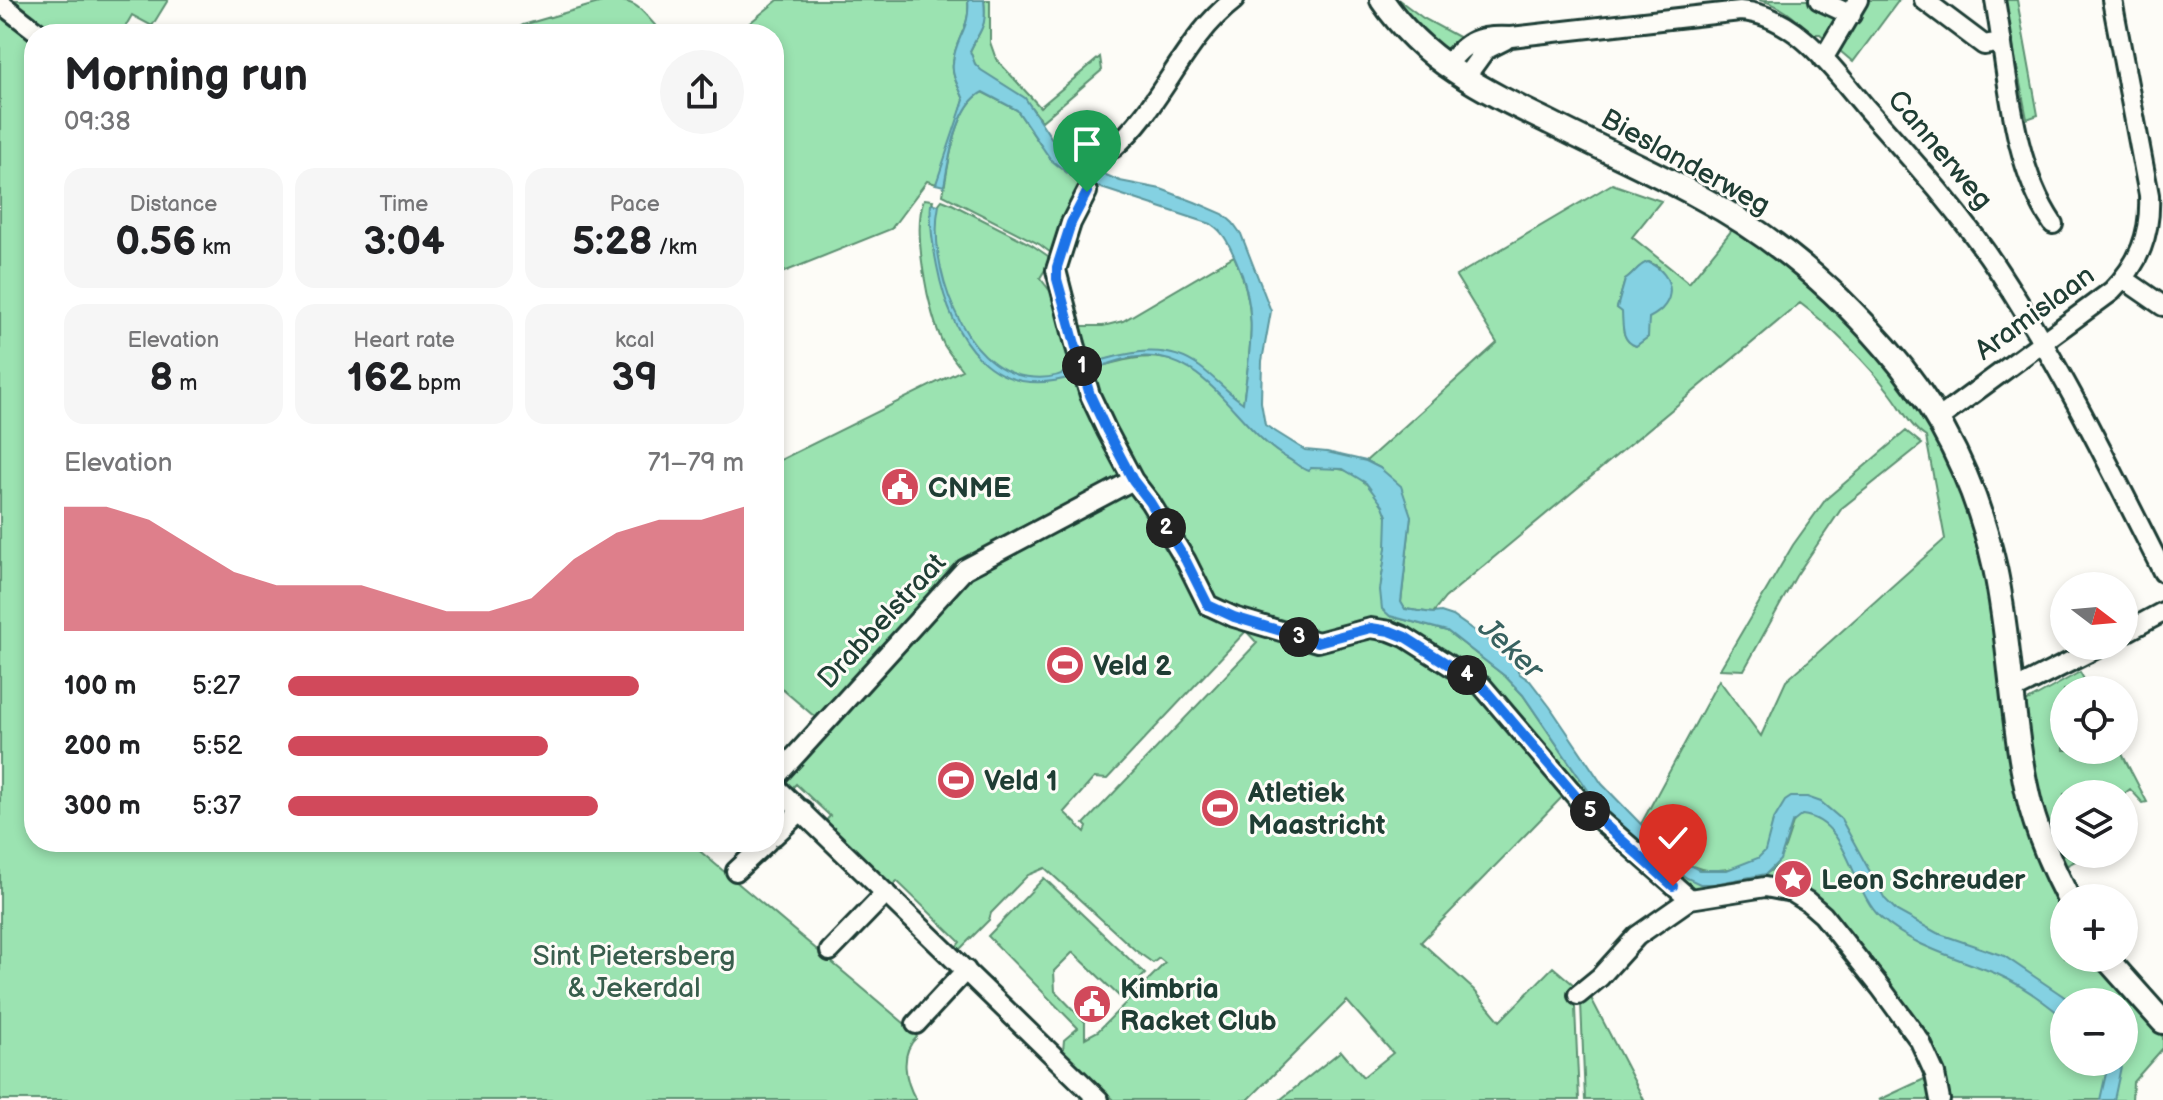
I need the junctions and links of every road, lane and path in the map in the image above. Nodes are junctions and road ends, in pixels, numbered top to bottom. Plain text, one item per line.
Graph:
1 (1234, 0) edge
2 (1382, 0) edge
3 (1819, 0) edge
4 (1924, 0) edge
5 (1995, 0) edge
6 (2112, 0) edge
7 (0, 3) edge
8 (1854, 8) edge
9 (27, 24) edge
10 (2002, 42) junction
11 (1823, 59) junction
12 (1455, 72) junction
13 (1113, 148) dead end
14 (1087, 192) dead end
15 (2053, 224) dead end
16 (2124, 279) junction
17 (2163, 306) edge
18 (2043, 344) junction
19 (1938, 419) junction
20 (1133, 480) junction
21 (2163, 572) edge
22 (2163, 612) edge
23 (2138, 625) edge
24 (2073, 660) edge
25 (2012, 691) junction
26 (784, 768) edge
27 (784, 794) edge
28 (802, 810) junction
29 (784, 827) edge
30 (756, 852) edge
31 (736, 871) dead end
32 (2062, 884) edge
33 (886, 893) junction
34 (1690, 899) junction
35 (830, 951) dead end
36 (966, 970) junction
37 (2118, 972) edge
38 (1578, 995) dead end
39 (2163, 1022) edge
40 (916, 1024) dead end
41 (1099, 1100) edge
42 (1940, 1100) edge

1 - 13 street
2 - 12 main road
3 - 8 street
4 - 10 street
5 - 10 street
6 - 16 street, Aramislaan
7 - 9 street
8 - 11 street
10 - 15 street
11 - 12 street, Cannerweg
11 - 18 street, Cannerweg
12 - 19 main road, Bieslanderweg
14 - 20 street
16 - 17 street
16 - 18 street, Aramislaan
18 - 19 street, Aramislaan
18 - 21 street, Cannerweg
19 - 25 main road, Bieslanderweg
20 - 26 street, Drabbelstraat
20 - 34 street
22 - 23 street
24 - 25 street
25 - 32 main road, Bieslanderweg
27 - 28 street
28 - 29 street
28 - 33 street
30 - 31 street
33 - 35 street
33 - 36 street
34 - 38 street
34 - 42 street
36 - 40 street
36 - 41 street
37 - 39 main road

